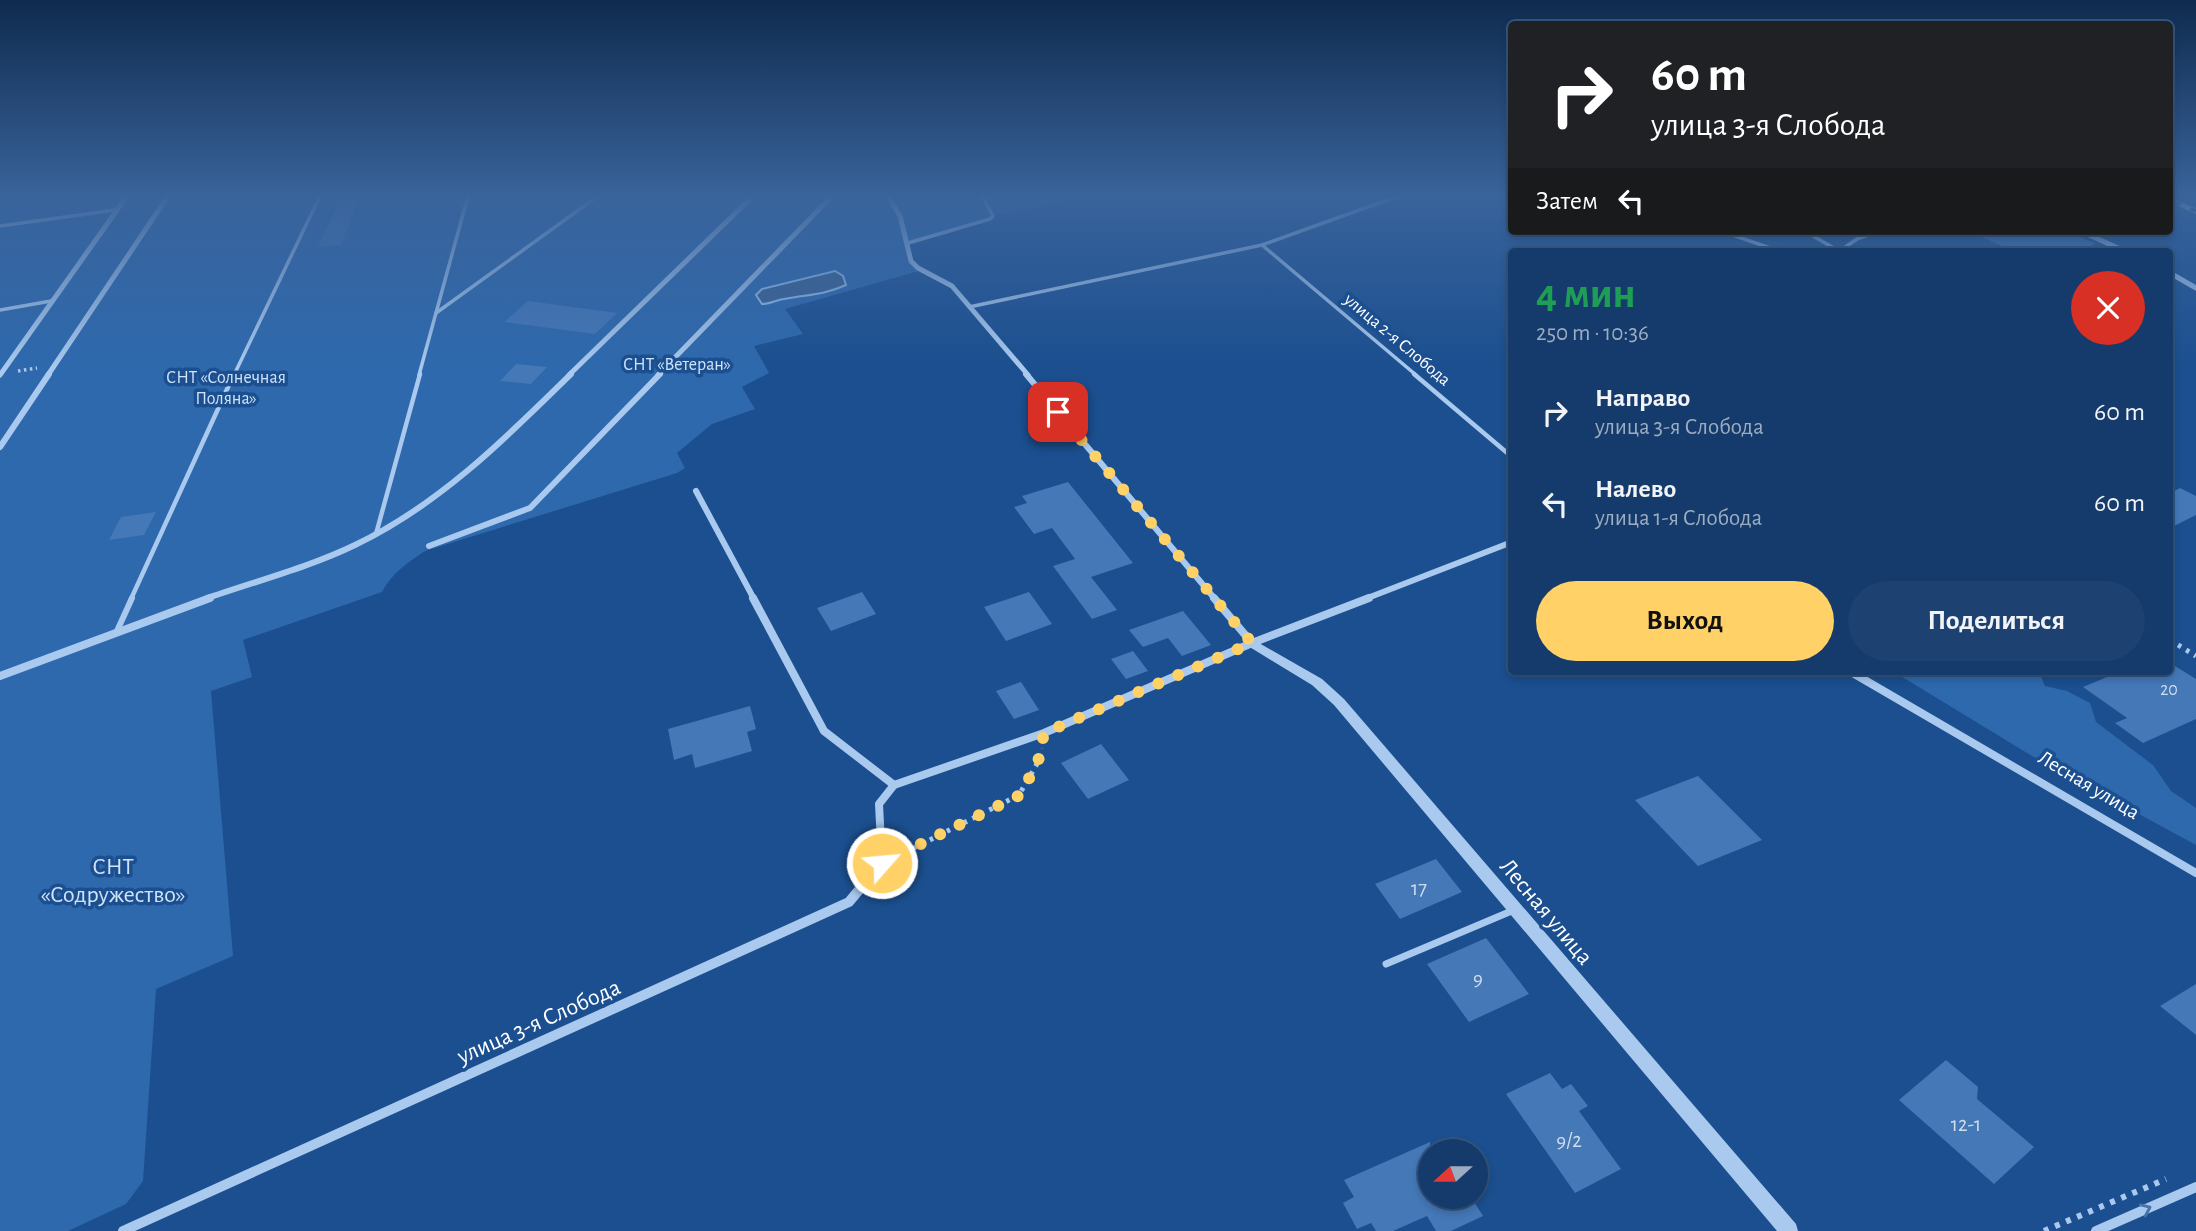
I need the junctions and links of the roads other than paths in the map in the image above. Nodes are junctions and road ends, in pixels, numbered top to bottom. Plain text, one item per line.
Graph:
1 (84, 253) edge
2 (130, 253) edge
3 (292, 253) edge
4 (452, 253) edge
5 (518, 253) edge
6 (693, 253) edge
7 (776, 253) edge
8 (910, 253) edge
9 (1222, 253) edge
10 (1272, 253) edge
11 (2173, 275) edge
12 (2196, 288) edge
13 (51, 301) junction
14 (969, 307) junction
15 (0, 310) edge
16 (436, 313) junction
17 (0, 375) edge
18 (0, 447) edge
19 (1508, 454) edge
20 (696, 491) dead end
21 (376, 535) junction
22 (1508, 544) edge
23 (429, 546) dead end
24 (117, 631) junction
25 (1252, 643) junction
26 (1856, 675) edge
27 (0, 676) edge
28 (894, 785) junction
29 (2196, 873) edge
30 (1514, 910) junction
31 (1386, 964) dead end
32 (2196, 1187) edge
33 (123, 1231) edge
34 (1789, 1231) edge
35 (2096, 1231) edge

1 - 13 street
2 - 18 street
3 - 24 lane
4 - 16 lane
5 - 16 lane
6 - 21 street
7 - 23 street
8 - 14 street
9 - 14 lane
10 - 19 lane, улица 2-я Слобода
11 - 12 street
13 - 15 lane
13 - 17 street
14 - 25 street
16 - 21 lane
20 - 28 street
21 - 24 street
22 - 25 street
24 - 27 street
25 - 28 street
25 - 30 street, Лесная улица
26 - 29 street, Лесная улица
28 - 33 street, улица 3-я Слобода
30 - 31 lane
30 - 34 street, Лесная улица
35 -> 32 street

